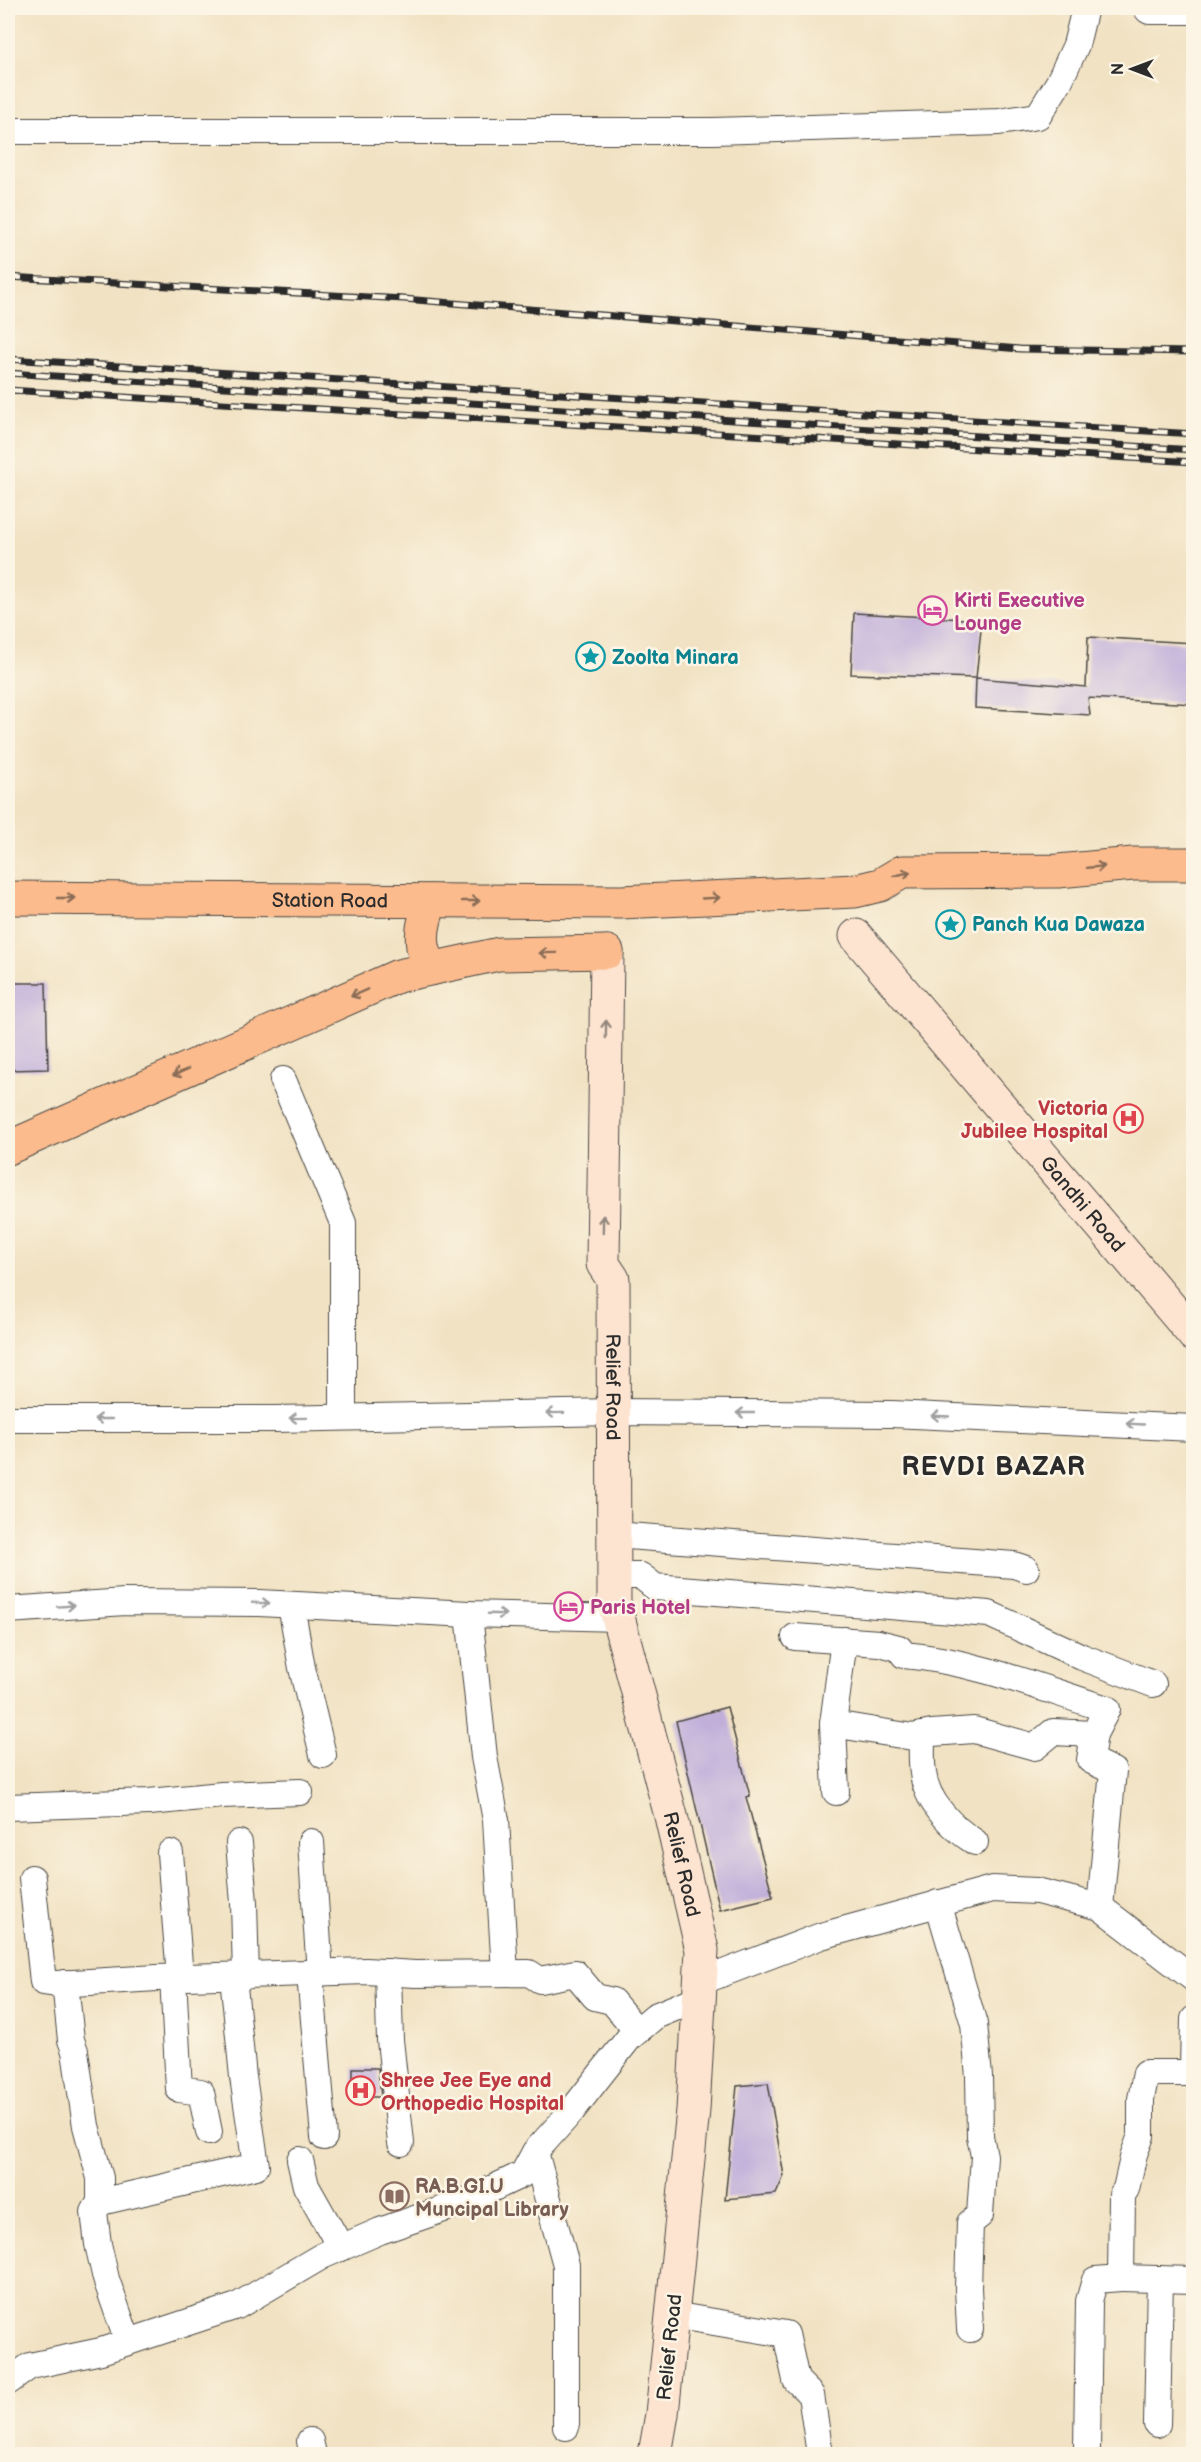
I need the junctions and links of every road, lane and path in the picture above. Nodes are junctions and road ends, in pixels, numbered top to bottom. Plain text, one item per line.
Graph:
1 (1084, 8) edge
2 (1150, 8) edge
3 (1194, 8) edge
4 (8, 131) edge
5 (1194, 864) edge
6 (8, 898) edge
7 (431, 901) junction
8 (856, 936) dead end
9 (434, 968) junction
10 (283, 1080) dead end
11 (8, 1148) edge
12 (1194, 1335) edge
13 (614, 1412) junction
14 (343, 1417) junction
15 (8, 1419) edge
16 (1194, 1428) edge
17 (614, 1535) junction
18 (1026, 1569) dead end
19 (614, 1576) junction
20 (291, 1605) junction
21 (8, 1610) edge
22 (469, 1614) junction
23 (618, 1618) junction
24 (795, 1636) dead end
25 (844, 1640) junction
26 (1154, 1684) dead end
27 (833, 1724) junction
28 (1094, 1734) junction
29 (922, 1736) junction
30 (323, 1755) dead end
31 (300, 1792) dead end
32 (836, 1792) dead end
33 (8, 1807) edge
34 (311, 1842) dead end
35 (975, 1842) dead end
36 (239, 1843) dead end
37 (170, 1853) dead end
38 (32, 1878) dead end
39 (938, 1903) junction
40 (1100, 1907) junction
41 (388, 1972) junction
42 (505, 1973) junction
43 (315, 1974) junction
44 (240, 1976) junction
45 (177, 1977) junction
46 (1194, 1979) edge
47 (64, 1983) junction
48 (700, 1990) junction
49 (1194, 2019) edge
50 (637, 2031) junction
51 (1193, 2073) edge
52 (209, 2132) dead end
53 (324, 2137) dead end
54 (401, 2143) dead end
55 (535, 2152) junction
56 (300, 2160) dead end
57 (100, 2202) junction
58 (341, 2248) junction
59 (1121, 2278) junction
60 (1160, 2279) junction
61 (1194, 2280) edge
62 (672, 2315) junction
63 (970, 2329) dead end
64 (128, 2342) junction
65 (8, 2382) edge
66 (1157, 2424) dead end
67 (566, 2427) dead end
68 (1087, 2450) dead end
69 (655, 2454) edge
70 (820, 2454) edge

1 - 4 street
2 - 3 street
7 -> 5 main road, Station Road
6 -> 7 main road, Station Road
7 - 9 main road
8 - 12 main road, Gandhi Road
9 -> 11 main road
13 -> 9 main road, Relief Road
10 - 14 street
13 -> 14 street
16 -> 13 street
13 - 17 main road, Relief Road
14 -> 15 street
17 - 18 street
17 - 19 main road, Relief Road
19 - 23 main road, Relief Road
19 - 26 street
21 -> 20 street
20 - 22 street
20 - 30 street
22 -> 23 street
22 - 42 street
23 - 48 main road, Relief Road
24 - 25 street
25 - 27 street
25 - 28 street
27 - 29 street
27 - 32 street
28 - 29 street
28 - 40 street
29 - 35 street
31 - 33 street
34 - 43 street
36 - 44 street
37 - 45 street
38 - 47 street
39 - 40 street
39 - 48 street
39 - 63 street
40 - 46 street
41 - 42 street
41 - 43 street
41 - 54 street
42 - 50 street
43 - 44 street
43 - 53 street
44 - 45 street
44 - 57 street
45 - 47 street
45 - 52 street
47 - 57 street
48 - 50 street
48 - 62 main road, Relief Road
49 - 51 street
50 - 55 street
51 - 59 street
55 - 58 street
55 - 67 street
56 - 58 street
57 - 64 street
58 - 64 street
59 - 60 street
59 - 68 street
60 - 61 street
60 - 66 street
62 - 69 main road, Relief Road
62 - 70 street
64 - 65 street

